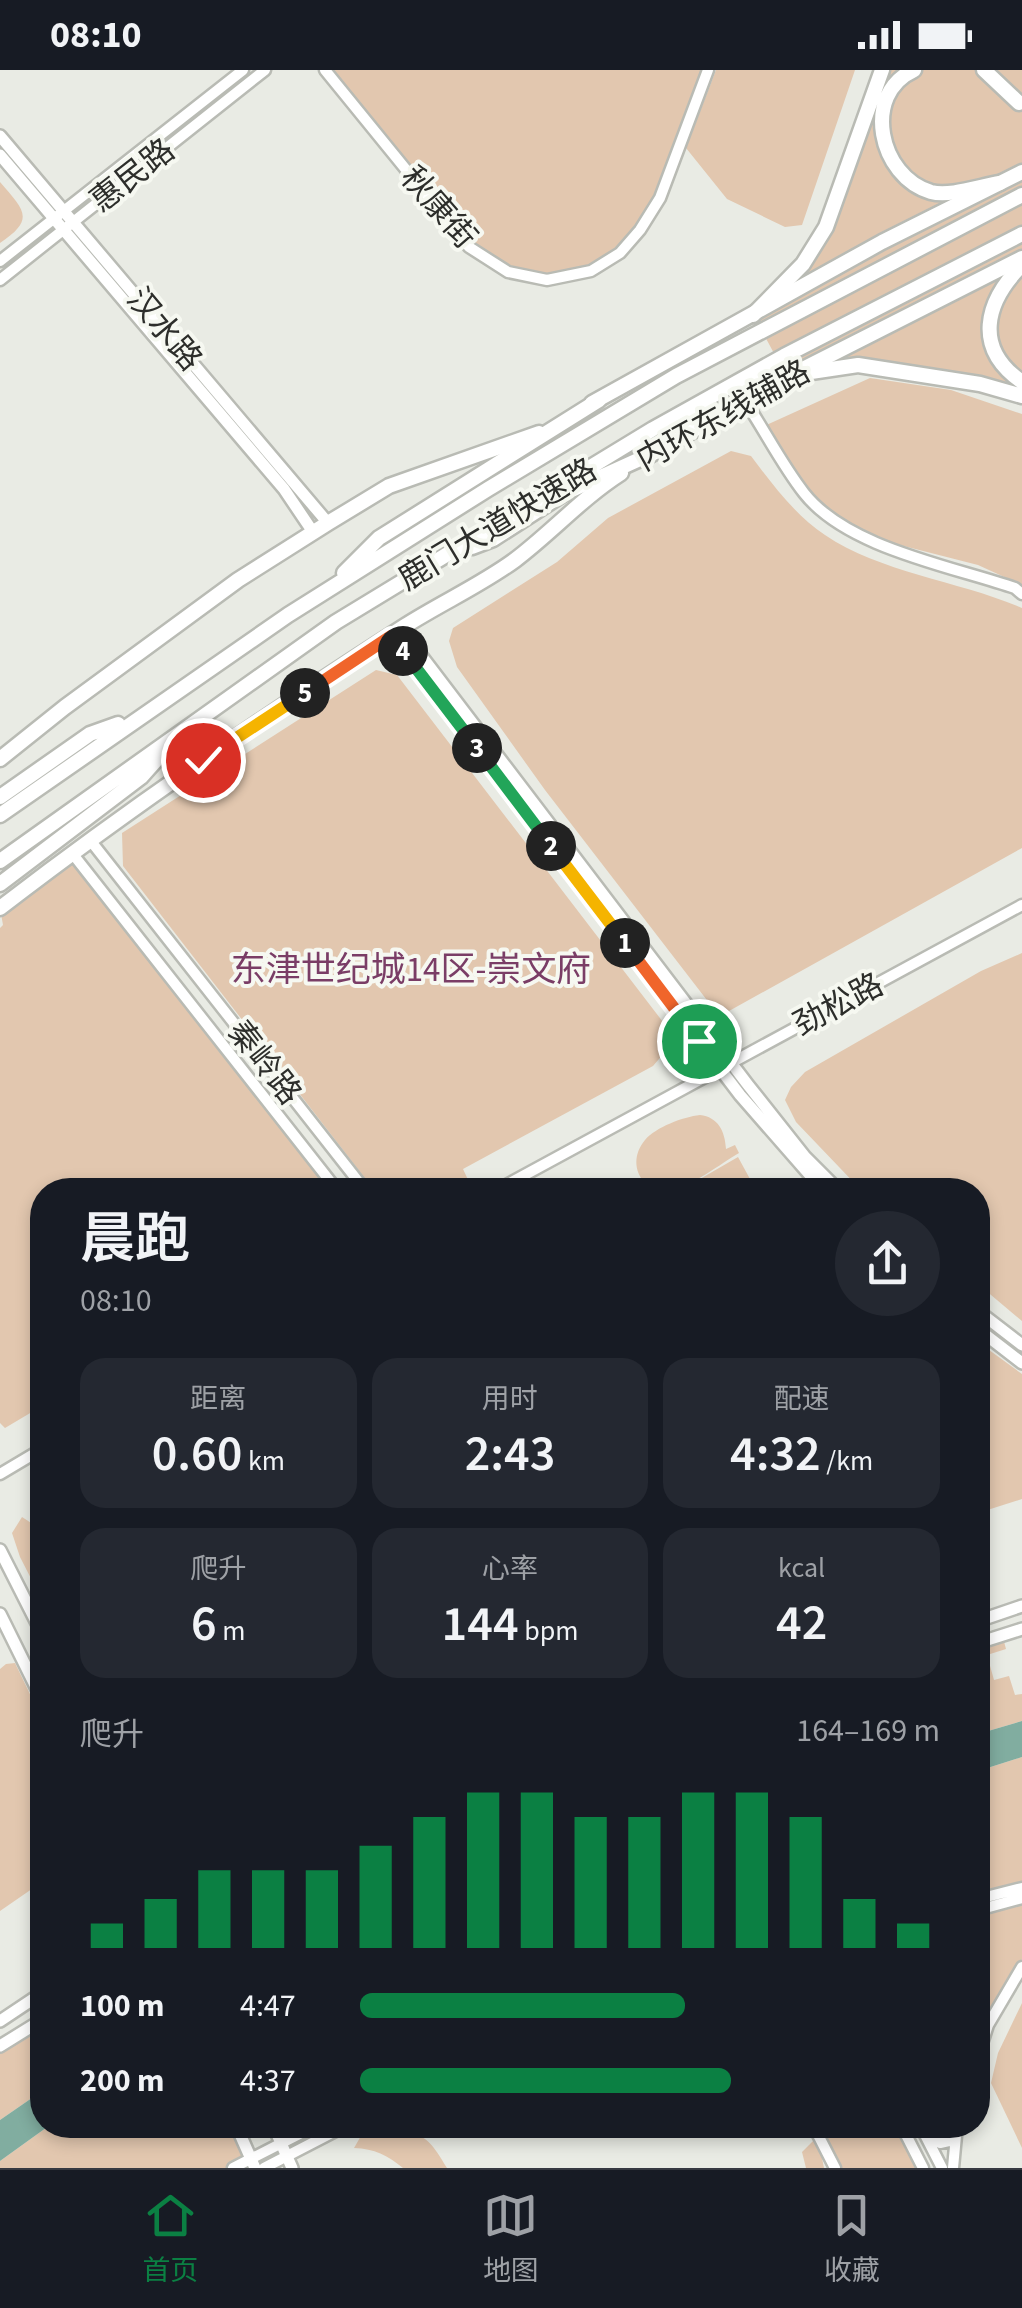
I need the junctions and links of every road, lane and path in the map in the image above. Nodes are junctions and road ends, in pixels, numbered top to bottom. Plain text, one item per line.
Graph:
1 (243, 70) edge
2 (265, 70) edge
3 (325, 70) edge
4 (708, 70) edge
5 (882, 70) edge
6 (914, 70) edge
7 (984, 70) edge
8 (1001, 70) edge
9 (1021, 105) edge
10 (0, 136) edge
11 (0, 155) edge
12 (1022, 172) edge
13 (1000, 183) junction
14 (1022, 196) edge
15 (59, 214) junction
16 (68, 225) junction
17 (1022, 234) edge
18 (0, 260) edge
19 (1022, 262) edge
20 (0, 280) edge
21 (754, 314) junction
22 (791, 375) junction
23 (1022, 382) edge
24 (1022, 396) edge
25 (599, 400) junction
26 (745, 401) junction
27 (651, 454) junction
28 (328, 522) junction
29 (313, 532) junction
30 (430, 564) junction
31 (324, 592) junction
32 (1022, 594) edge
33 (396, 632) junction
34 (138, 717) junction
35 (188, 726) junction
36 (0, 759) edge
37 (0, 797) edge
38 (0, 815) edge
39 (90, 840) junction
40 (72, 853) junction
41 (0, 861) edge
42 (0, 884) edge
43 (1022, 905) edge
44 (0, 908) edge
45 (724, 1065) junction
46 (328, 1178) edge
47 (356, 1178) edge
48 (519, 1178) edge
49 (813, 1178) edge
50 (826, 1178) edge
51 (990, 1321) edge
52 (990, 1339) edge
53 (1022, 1345) edge
54 (1022, 1363) edge
55 (30, 1457) edge
56 (0, 1474) edge
57 (0, 1550) edge
58 (1022, 1606) edge
59 (30, 1609) edge
60 (0, 1614) edge
61 (990, 1617) edge
62 (1022, 1629) edge
63 (990, 1639) edge
64 (30, 1675) edge
65 (1022, 1888) edge
66 (990, 1896) edge
67 (1022, 1898) edge
68 (990, 1907) edge
69 (1022, 1968) edge
70 (30, 2002) edge
71 (0, 2021) edge
72 (990, 2023) edge
73 (30, 2027) edge
74 (0, 2046) edge
75 (242, 2138) edge
76 (278, 2138) edge
77 (289, 2138) edge
78 (327, 2138) edge
79 (816, 2138) edge
80 (908, 2138) edge
81 (927, 2138) edge
82 (955, 2138) edge
83 (280, 2142) junction
84 (289, 2162) edge
85 (253, 2163) edge
86 (233, 2168) edge
87 (264, 2168) edge
88 (831, 2168) edge
89 (923, 2168) edge
90 (942, 2168) edge
91 (953, 2168) edge

1 - 15 street, 惠民路
2 - 16 street, 惠民路
3 - 4 street, 秋康街
5 - 21 main road
6 - 13 main road
7 - 9 main road
8 - 9 main road
10 - 15 main road, 汉水路
11 - 15 main road, 汉水路
12 - 13 main road
13 - 21 main road
14 - 31 main road, 鹿门大道快速路
15 - 16 main road, 汉水路
15 - 18 street, 惠民路
16 - 20 street, 惠民路
16 - 28 main road, 汉水路
16 - 29 main road, 汉水路
17 - 30 main road, 鹿门大道快速路
19 - 22 main road, 内环东线辅路
19 - 23 main road
21 - 25 main road
22 - 24 main road
22 - 26 main road, 内环东线辅路
25 - 28 main road
25 - 31 main road
26 - 27 main road, 内环东线辅路
26 - 32 street
27 - 30 main road
27 - 33 main road, 内环东线辅路
28 - 29 main road
29 - 36 main road
30 - 35 main road, 鹿门大道快速路
31 - 34 main road, 鹿门大道快速路
33 - 39 main road, 内环东线辅路
33 - 45 main road
34 - 37 main road
34 - 38 main road, 鹿门大道快速路
35 - 41 main road, 鹿门大道快速路
35 - 42 main road
39 - 40 main road, 内环东线辅路
39 - 47 street, 秦岭路
40 - 44 main road, 内环东线辅路
40 - 46 street, 秦岭路
43 - 45 street, 劲松路
45 - 48 street, 劲松路
45 - 49 main road
45 - 50 main road
51 - 53 main road
52 - 54 main road
55 - 56 street
57 - 59 main road
58 - 61 main road
60 - 64 main road
62 - 63 main road
65 - 66 street
67 - 68 street
69 - 72 street
70 - 71 main road
73 - 74 main road
75 - 85 main road
76 - 83 main road
77 - 83 street
78 - 84 street
79 - 88 street
80 - 89 street
81 - 90 street
82 - 91 street
83 - 84 main road
83 - 85 street
84 - 87 street
85 - 86 street

